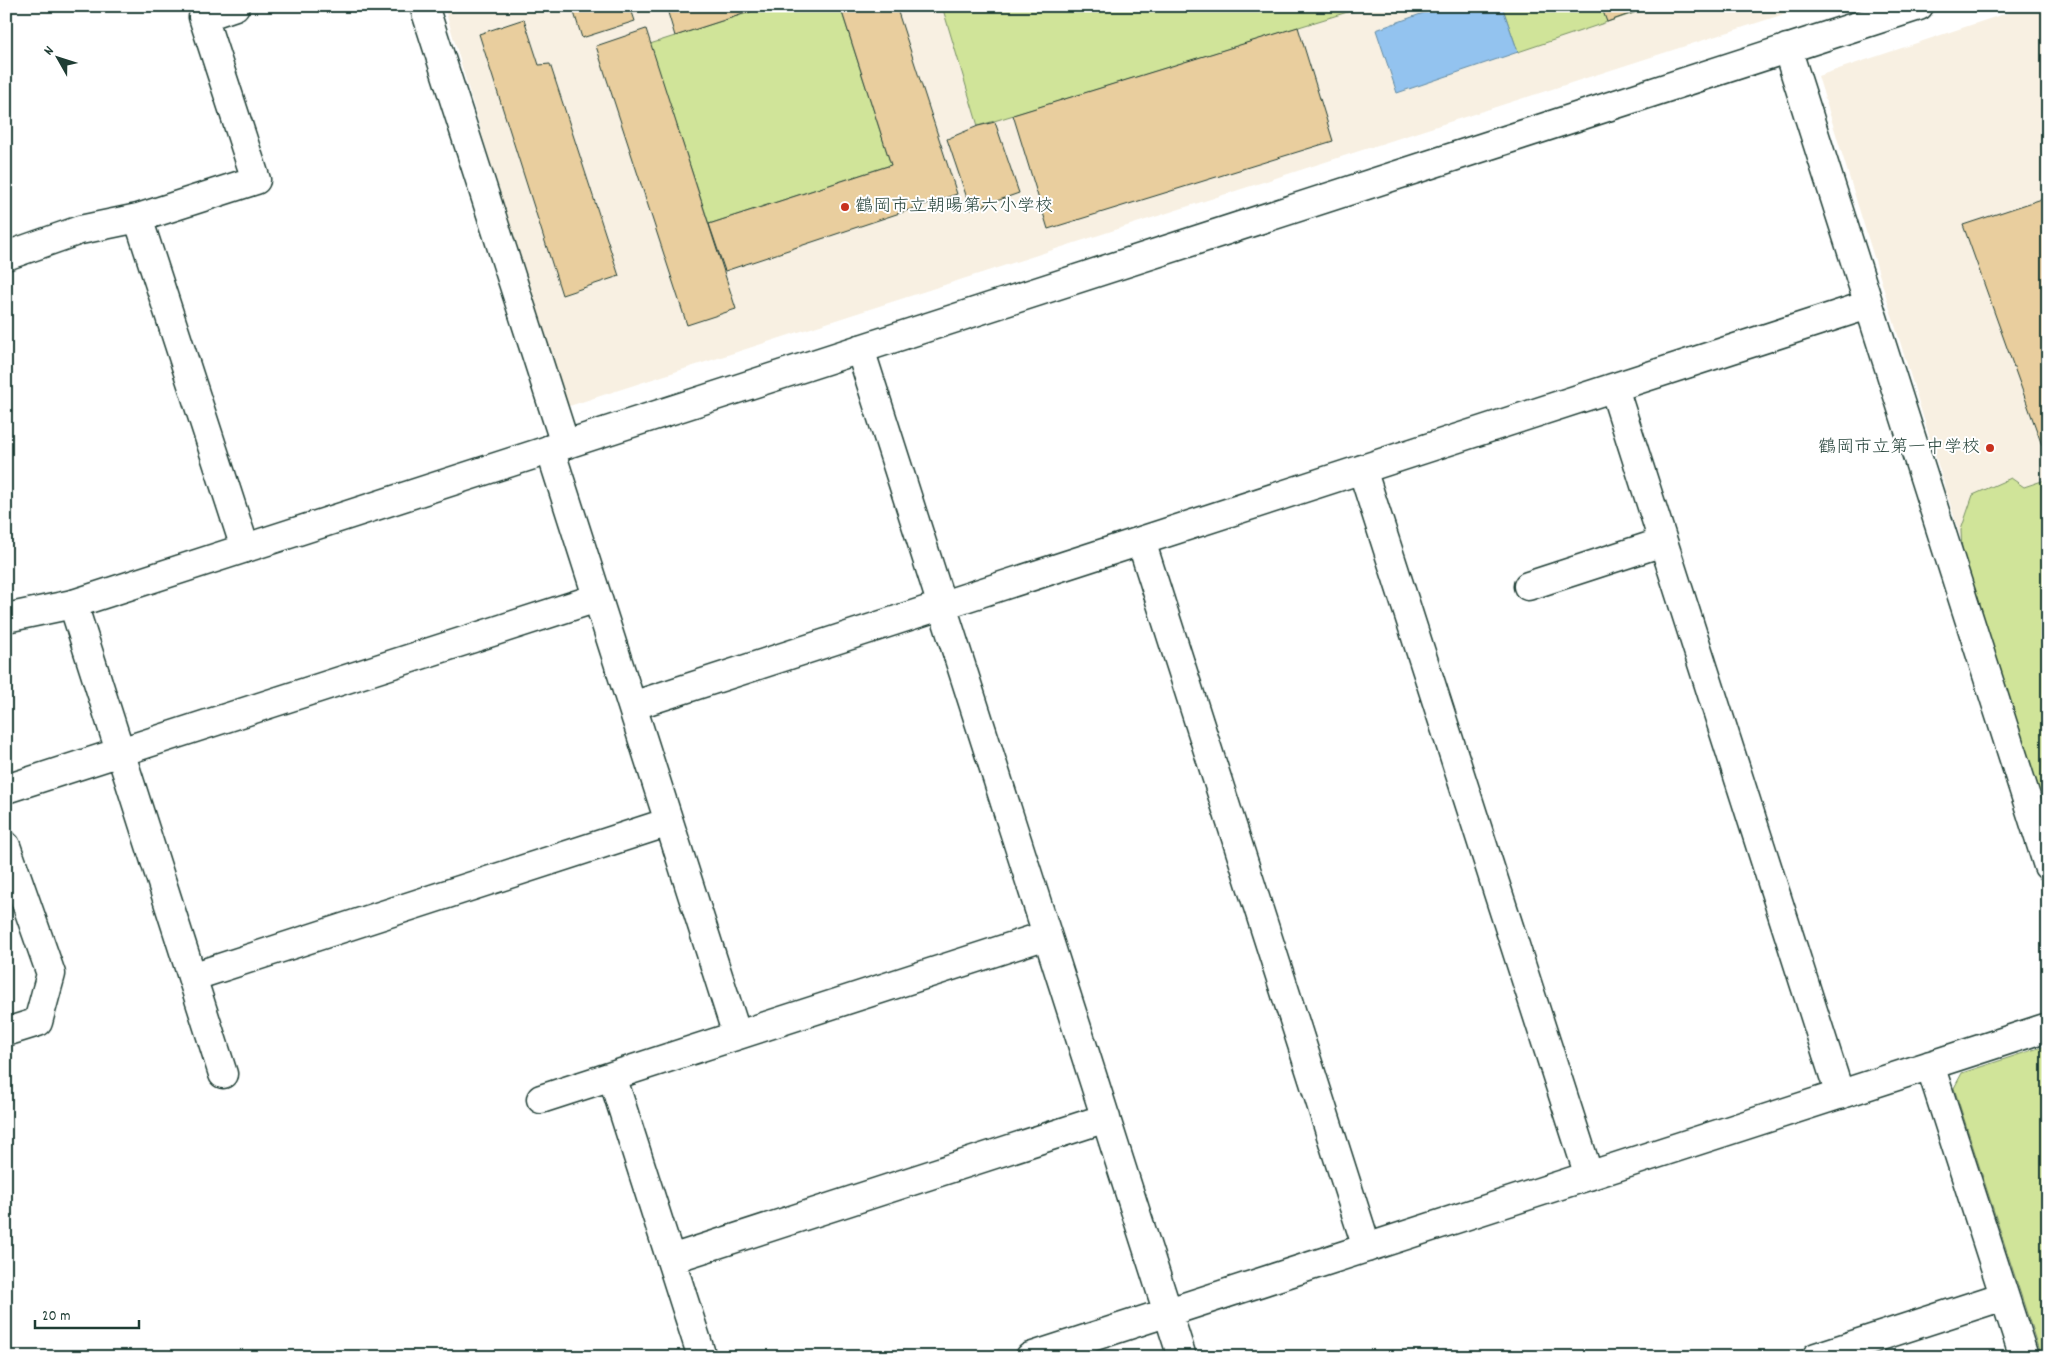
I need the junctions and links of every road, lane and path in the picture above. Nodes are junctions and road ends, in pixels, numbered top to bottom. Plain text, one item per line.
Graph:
1 (235, 6) edge
2 (424, 6) edge
3 (1918, 6) edge
4 (1788, 48) junction
5 (138, 218) junction
6 (6, 256) edge
7 (1868, 305) junction
8 (860, 349) junction
9 (1614, 388) junction
10 (557, 447) junction
11 (1362, 469) junction
12 (1141, 541) junction
13 (1663, 542) junction
14 (245, 548) junction
15 (1528, 586) dead end
16 (597, 598) junction
17 (73, 604) junction
18 (942, 605) junction
19 (6, 618) edge
20 (632, 706) junction
21 (120, 752) junction
22 (6, 789) edge
23 (669, 822) junction
24 (6, 846) edge
25 (2048, 866) edge
26 (1047, 935) junction
27 (192, 977) junction
28 (2048, 1027) edge
29 (6, 1032) edge
30 (737, 1036) junction
31 (1930, 1065) junction
32 (223, 1074) dead end
33 (612, 1076) junction
34 (1840, 1095) junction
35 (541, 1099) dead end
36 (1106, 1118) junction
37 (1589, 1176) junction
38 (1367, 1248) junction
39 (671, 1259) junction
40 (2004, 1296) junction
41 (1168, 1312) junction
42 (702, 1357) edge
43 (1030, 1357) edge
44 (1182, 1357) edge
45 (1816, 1357) edge
46 (2024, 1357) edge

1 - 5 street
2 - 10 street
3 - 4 street
4 - 7 street
4 - 8 street
5 - 6 street
5 - 14 street
7 - 9 street
7 - 25 street
8 - 10 street
8 - 18 street
9 - 11 street
9 - 13 street
10 - 14 street
10 - 16 street
11 - 12 street
11 - 37 street
12 - 18 street
12 - 38 street
13 - 15 street
13 - 34 street
14 - 17 street
16 - 20 street
16 - 21 street
17 - 19 street
17 - 21 street
18 - 20 street
18 - 26 street
20 - 23 street
21 - 22 street
21 - 27 street
23 - 27 street
23 - 30 street
24 - 29 street
26 - 30 street
26 - 36 street
27 - 32 street
28 - 31 street
30 - 33 street
31 - 34 street
31 - 40 street
33 - 35 street
33 - 39 street
34 - 37 street
36 - 39 street
36 - 41 street
37 - 38 street
38 - 41 street
39 - 42 street
40 - 45 street
40 - 46 street
41 - 43 street
41 - 44 street

